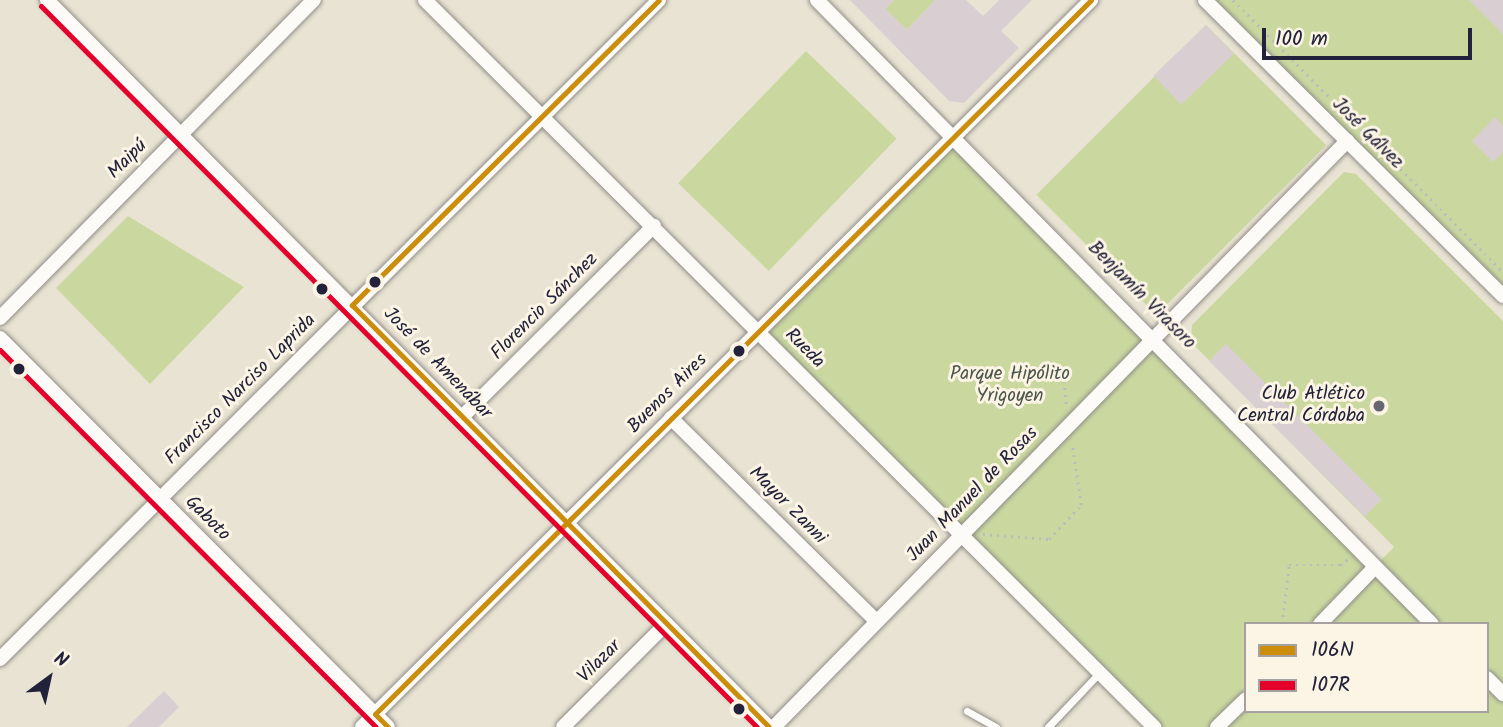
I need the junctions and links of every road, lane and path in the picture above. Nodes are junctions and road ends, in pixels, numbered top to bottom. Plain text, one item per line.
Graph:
1 (47, 0) edge
2 (314, 0) edge
3 (425, 0) edge
4 (659, 0) edge
5 (817, 0) edge
6 (1091, 0) edge
7 (1205, 0) edge
8 (1233, 0) edge
9 (542, 117) junction
10 (181, 134) junction
11 (953, 136) junction
12 (1347, 141) junction
13 (654, 226) junction
14 (1503, 272) edge
15 (1503, 296) edge
16 (352, 305) junction
17 (0, 318) edge
18 (759, 331) junction
19 (1154, 336) junction
20 (0, 338) edge
21 (1063, 367) dead end
22 (462, 417) junction
23 (671, 418) junction
24 (1069, 424) junction
25 (160, 499) junction
26 (566, 524) junction
27 (963, 533) junction
28 (1358, 550) junction
29 (1375, 567) junction
30 (876, 621) junction
31 (1282, 622) edge
32 (1322, 622) edge
33 (1430, 622) edge
34 (666, 624) junction
35 (0, 659) edge
36 (1100, 672) junction
37 (1489, 680) edge
38 (1503, 694) edge
39 (1244, 701) edge
40 (967, 711) dead end
41 (375, 714) junction
42 (362, 727) edge
43 (388, 727) edge
44 (563, 727) edge
45 (769, 727) edge
46 (774, 727) edge
47 (996, 727) edge
48 (1048, 727) edge
49 (1154, 727) edge
50 (1217, 727) edge

1 - 10 street, José de Amenábar
2 - 10 street, Maipú
3 - 9 street, Rueda
4 - 9 street, Francisco Narciso Laprida
5 - 11 street, Benjamín Virasoro
6 - 11 street, Buenos Aires
7 - 12 street, José Gálvez
8 - 14 path
9 - 13 street, Rueda
9 - 16 street, Francisco Narciso Laprida
10 - 16 street, José de Amenábar
10 - 17 street, Maipú
11 - 18 street, Buenos Aires
11 - 19 street, Benjamín Virasoro
12 - 15 street, José Gálvez
12 - 19 street, Juan Manuel de Rosas
13 - 18 street, Rueda
13 - 22 street, Florencio Sánchez
16 - 22 street, José de Amenábar
16 - 25 street, Francisco Narciso Laprida
18 - 23 street, Buenos Aires
18 - 27 street, Rueda
19 - 24 street, Juan Manuel de Rosas
19 - 28 street, Benjamín Virasoro
20 - 25 street, Gaboto
21 - 24 path
22 - 26 street, José de Amenábar
23 - 26 street, Buenos Aires
23 - 30 street, Mayor Zanni
24 - 27 street, Juan Manuel de Rosas
24 - 27 path
25 - 35 street, Francisco Narciso Laprida
25 - 41 street, Gaboto
26 - 34 street, José de Amenábar
26 - 41 street, Buenos Aires
27 - 30 street, Juan Manuel de Rosas
27 - 36 street, Rueda
28 - 29 street, Benjamín Virasoro
28 - 31 path
29 - 32 street
29 - 33 street, Benjamín Virasoro
30 - 46 street, Juan Manuel de Rosas
34 - 44 street, Vilazar
34 - 45 street, José de Amenábar
36 - 48 lane
36 - 49 street, Rueda
37 - 38 street
39 - 50 street
40 - 47 lane
41 - 42 street, Buenos Aires
41 - 43 street, Gaboto

